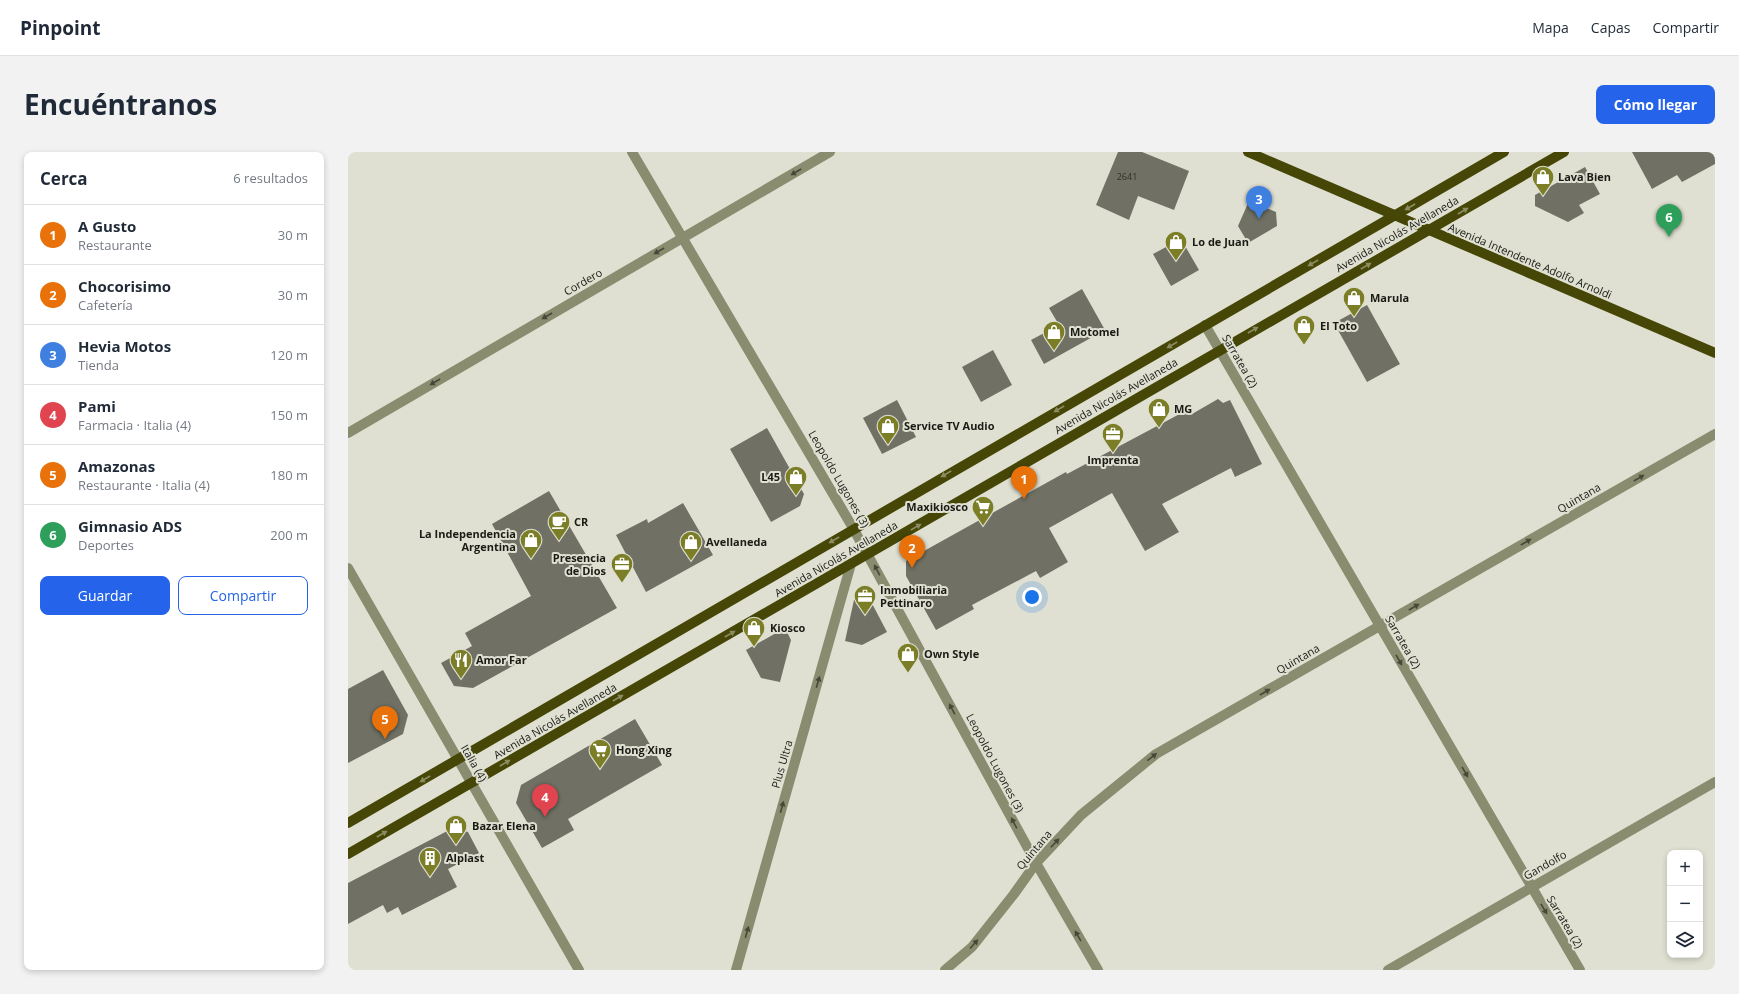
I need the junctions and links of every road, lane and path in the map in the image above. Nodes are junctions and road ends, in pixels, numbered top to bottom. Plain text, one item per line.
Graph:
1 (632, 152) edge
2 (830, 152) edge
3 (1248, 152) edge
4 (1504, 152) edge
5 (1564, 152) edge
6 (1395, 216) junction
7 (1429, 230) junction
8 (683, 237) junction
9 (1205, 325) junction
10 (1219, 350) junction
11 (1715, 353) edge
12 (348, 432) edge
13 (1715, 434) edge
14 (853, 528) junction
15 (868, 554) junction
16 (851, 564) junction
17 (348, 568) edge
18 (1380, 626) junction
19 (458, 760) junction
20 (1715, 782) edge
21 (471, 783) junction
22 (348, 823) edge
23 (348, 854) edge
24 (1036, 863) junction
25 (1531, 887) junction
26 (579, 970) edge
27 (736, 970) edge
28 (945, 970) edge
29 (1098, 970) edge
30 (1388, 970) edge
31 (1580, 970) edge

1 - 8 street, Leopoldo Lugones (3)
2 -> 8 street, Cordero
3 - 6 main road, Avenida Intendente Adolfo Arnoldi
4 -> 6 main road, Avenida Nicolás Avellaneda
7 -> 5 main road, Avenida Nicolás Avellaneda
6 - 7 main road, Avenida Intendente Adolfo Arnoldi
6 -> 9 main road, Avenida Nicolás Avellaneda
10 -> 7 main road, Avenida Nicolás Avellaneda
7 - 11 main road, Avenida Intendente Adolfo Arnoldi
8 -> 12 street, Cordero
8 - 14 street, Leopoldo Lugones (3)
9 - 10 street, Sarratea (2)
9 -> 14 main road, Avenida Nicolás Avellaneda
15 -> 10 main road, Avenida Nicolás Avellaneda
10 - 18 street, Sarratea (2)
18 -> 13 street, Quintana
14 - 15 street, Leopoldo Lugones (3)
14 -> 19 main road, Avenida Nicolás Avellaneda
15 - 16 main road, Avenida Nicolás Avellaneda
24 -> 15 street, Leopoldo Lugones (3)
21 -> 16 main road, Avenida Nicolás Avellaneda
27 -> 16 street, Plus Ultra
17 - 19 street, Italia (4)
24 -> 18 street, Quintana
18 -> 25 street, Sarratea (2)
19 - 21 street, Italia (4)
19 -> 22 main road, Avenida Nicolás Avellaneda
20 - 25 street, Gandolfo
23 -> 21 main road, Avenida Nicolás Avellaneda
21 - 26 street, Italia (4)
28 -> 24 street, Quintana
29 -> 24 street, Leopoldo Lugones (3)
25 - 30 street, Gandolfo
25 -> 31 street, Sarratea (2)

